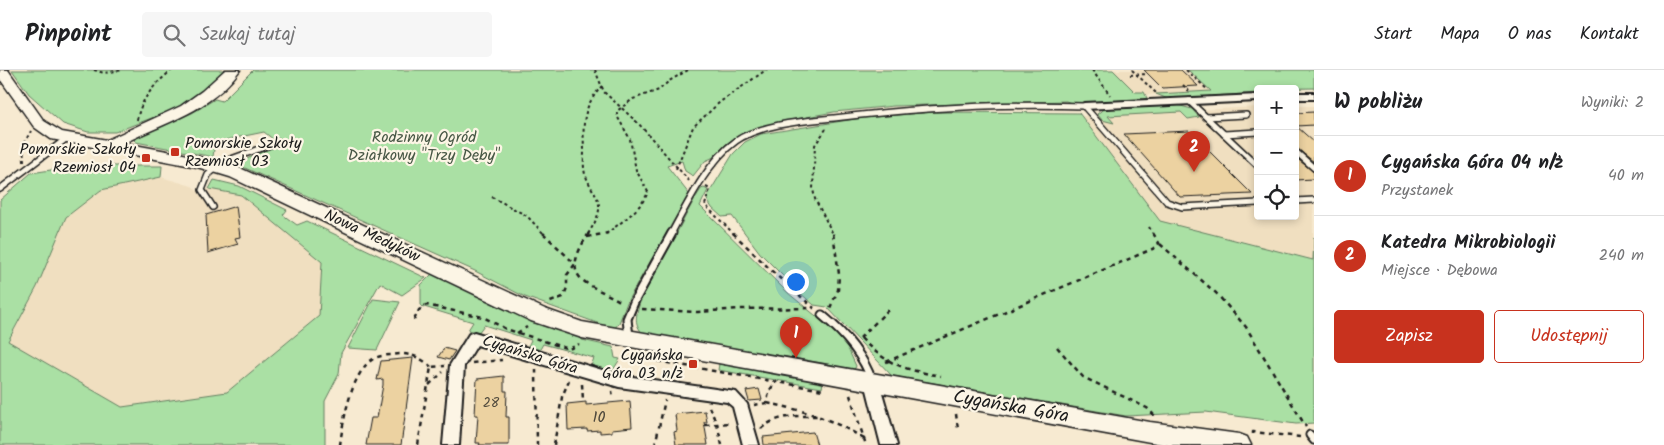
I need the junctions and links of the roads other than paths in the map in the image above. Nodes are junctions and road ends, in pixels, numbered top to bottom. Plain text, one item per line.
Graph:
1 (233, 70) edge
2 (4, 79) edge
3 (1299, 96) edge
4 (1314, 96) edge
5 (1254, 98) edge
6 (1189, 101) junction
7 (1084, 106) junction
8 (1246, 115) dead end
9 (1206, 117) junction
10 (1254, 132) edge
11 (1224, 134) junction
12 (67, 138) junction
13 (278, 142) dead end
14 (110, 145) junction
15 (1299, 155) edge
16 (1254, 162) edge
17 (217, 167) junction
18 (1314, 168) edge
19 (0, 189) edge
20 (1314, 200) edge
21 (1299, 201) edge
22 (1254, 203) edge
23 (213, 207) dead end
24 (822, 315) road end
25 (635, 349) junction
26 (874, 391) junction
27 (1152, 423) junction
28 (754, 440) edge
29 (1245, 442) edge
30 (451, 445) edge
31 (890, 445) edge
32 (1181, 445) edge

1 - 14 street
2 - 12 street
3 - 4 street
5 - 6 street
6 - 7 street
6 - 9 lane
7 - 22 lane
7 - 25 lane
8 - 9 lane
9 - 11 lane
10 - 11 lane
11 - 16 lane
12 - 14 street
12 - 19 lane
13 - 17 lane
14 - 17 street, Nowa Medyków
15 - 18 lane
17 - 23 lane
17 - 25 street, Nowa Medyków
20 - 21 lane
24 - 26 lane
25 - 26 street, Cygańska Góra
26 - 27 street, Cygańska Góra
26 - 31 street
27 - 29 street, Cygańska Góra
27 - 32 street, Cygańska Góra
28 - 30 street, Cygańska Góra

